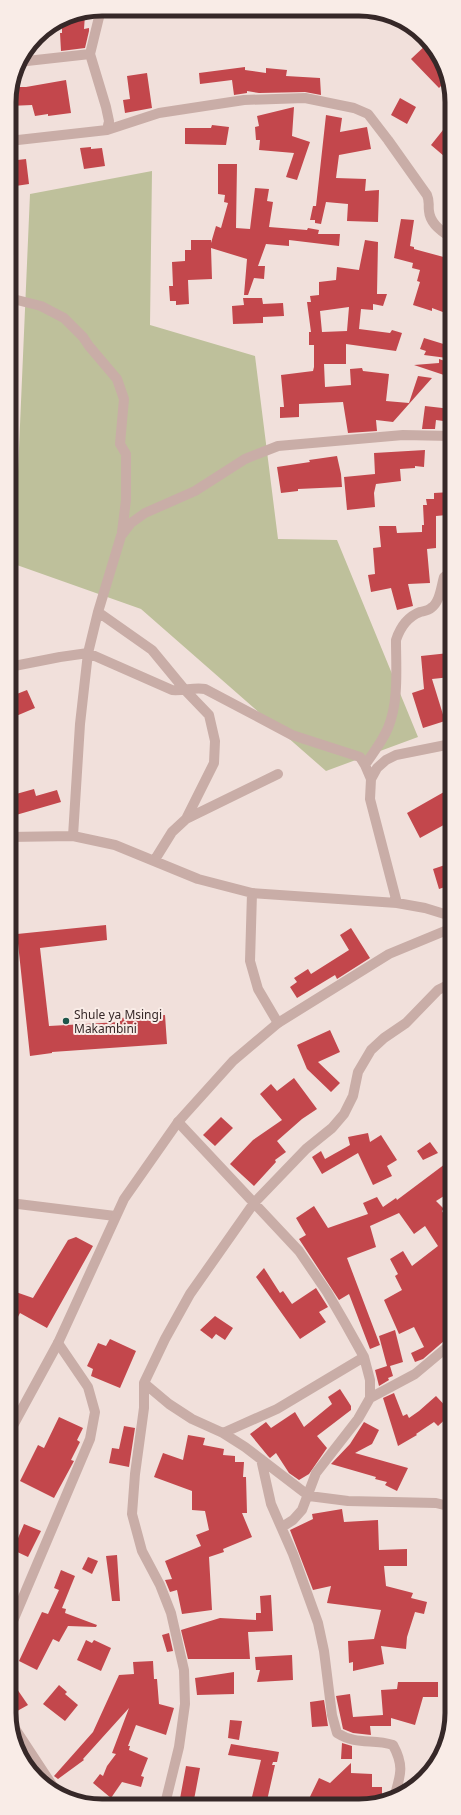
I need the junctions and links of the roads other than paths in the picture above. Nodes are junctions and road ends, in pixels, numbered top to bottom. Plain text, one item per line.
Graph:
1 (99, 16) edge
2 (90, 54) junction
3 (26, 61) edge
4 (107, 130) junction
5 (16, 140) edge
6 (445, 233) edge
7 (16, 300) edge
8 (445, 436) edge
9 (122, 536) junction
10 (445, 576) edge
11 (98, 612) junction
12 (88, 653) junction
13 (16, 666) edge
14 (185, 690) junction
15 (445, 745) edge
16 (365, 765) junction
17 (278, 774) dead end
18 (371, 779) junction
19 (186, 819) junction
20 (73, 836) junction
21 (16, 837) edge
22 (154, 860) junction
23 (252, 893) junction
24 (397, 903) junction
25 (445, 914) edge
26 (445, 931) edge
27 (445, 986) edge
28 (278, 1023) junction
29 (178, 1122) junction
30 (254, 1203) junction
31 (16, 1204) edge
32 (115, 1216) junction
33 (58, 1344) junction
34 (445, 1349) edge
35 (364, 1357) junction
36 (144, 1383) junction
37 (370, 1398) junction
38 (16, 1420) edge
39 (223, 1433) junction
40 (261, 1459) junction
41 (309, 1496) junction
42 (445, 1505) edge
43 (282, 1527) junction
44 (16, 1614) edge
45 (19, 1735) edge
46 (49, 1780) edge
47 (396, 1790) edge
48 (166, 1799) edge

1 - 2 street
2 - 3 street
2 - 4 street
4 - 5 street
4 - 6 street
7 - 9 street
8 - 9 street
9 - 11 street
10 - 16 street
11 - 12 street
11 - 14 street
12 - 13 street
12 - 14 street
12 - 20 street
14 - 16 street
14 - 19 street
15 - 18 street
16 - 18 street
17 - 19 street
18 - 24 street
19 - 22 street
20 - 21 street
20 - 22 street
22 - 23 street
23 - 24 street
23 - 28 street
24 - 25 street
26 - 28 street
27 - 30 street
28 - 29 street
29 - 30 street
29 - 32 street
30 - 35 street
30 - 36 street
31 - 32 street
32 - 33 street
33 - 38 street
33 - 44 street
34 - 37 street
35 - 37 street
35 - 39 street
36 - 39 street
36 - 48 street
37 - 41 street
39 - 40 street
40 - 41 street
40 - 43 street
41 - 42 street
41 - 43 street
43 - 47 street
45 - 46 street

